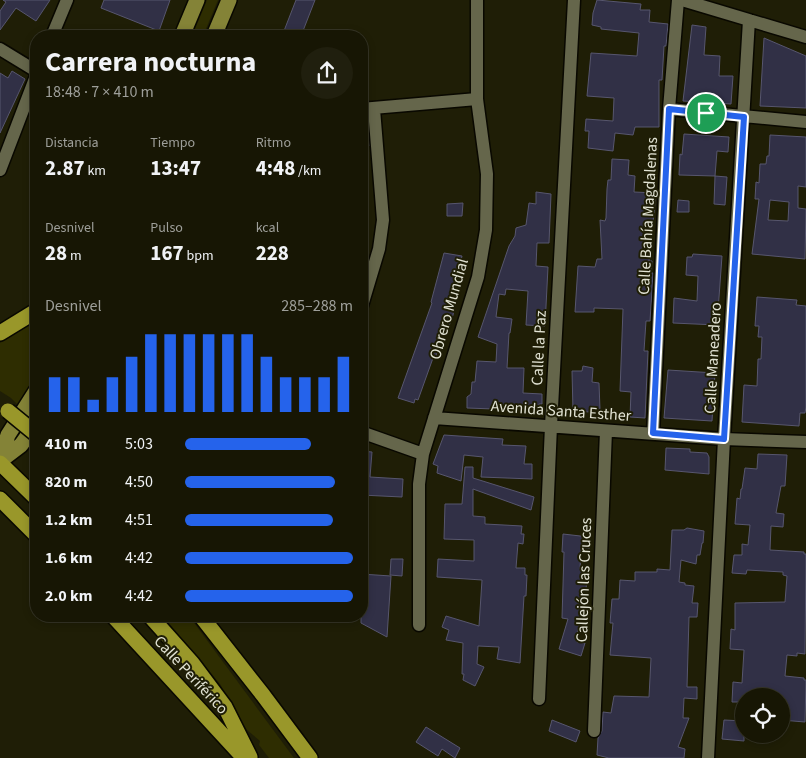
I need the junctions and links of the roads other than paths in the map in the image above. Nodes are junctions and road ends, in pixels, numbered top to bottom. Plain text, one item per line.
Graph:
1 (67, 0) edge
2 (197, 0) edge
3 (229, 0) edge
4 (477, 0) edge
5 (574, 0) edge
6 (678, 0) edge
7 (682, 0) edge
8 (749, 20) junction
9 (54, 30) edge
10 (184, 30) edge
11 (216, 30) edge
12 (806, 37) edge
13 (0, 49) edge
14 (30, 67) edge
15 (30, 92) edge
16 (477, 100) junction
17 (368, 109) edge
18 (669, 109) junction
19 (744, 117) junction
20 (806, 122) edge
21 (0, 170) edge
22 (368, 286) edge
23 (30, 315) edge
24 (0, 333) edge
25 (30, 400) edge
26 (4, 408) edge
27 (434, 418) junction
28 (551, 426) junction
29 (30, 429) edge
30 (606, 431) junction
31 (30, 432) edge
32 (653, 433) junction
33 (368, 434) edge
34 (724, 439) junction
35 (806, 442) edge
36 (423, 454) junction
37 (0, 461) edge
38 (30, 492) edge
39 (0, 499) edge
40 (30, 529) edge
41 (119, 622) edge
42 (155, 622) edge
43 (206, 622) edge
44 (419, 625) dead end
45 (539, 698) dead end
46 (594, 731) dead end
47 (244, 758) edge
48 (250, 758) edge
49 (310, 758) edge
50 (708, 758) edge

1 - 9 street
2 - 10 main road
3 - 11 main road
4 - 16 street, Obrero Mundial
5 - 28 street, Calle la Paz
6 - 18 street, Calle Bahía Magdalenas
7 - 8 street
8 - 12 street
8 - 19 street, Calle Maneadero
13 - 14 street
15 - 21 street
16 - 17 street
16 - 27 street, Obrero Mundial
17 - 22 street
18 - 19 street
18 - 32 street, Calle Bahía Magdalenas
19 - 20 street
19 - 34 street, Calle Maneadero
23 - 24 highway
25 - 37 main road
26 - 29 highway, bridge
27 - 28 street, Avenida Santa Esther
27 - 36 street, Obrero Mundial
28 - 30 street, Avenida Santa Esther
28 - 45 street, Calle la Paz
30 - 32 street, Avenida Santa Esther
30 - 46 street, Callejón las Cruces
31 - 37 main road
32 - 34 street, Avenida Santa Esther
33 - 36 street
34 - 35 street, Avenida Santa Esther
34 - 50 street, Calle Maneadero
36 - 44 street, Obrero Mundial
37 - 38 highway
39 - 40 highway
41 - 47 highway, Calle Periférico
42 - 48 highway
43 - 49 highway

